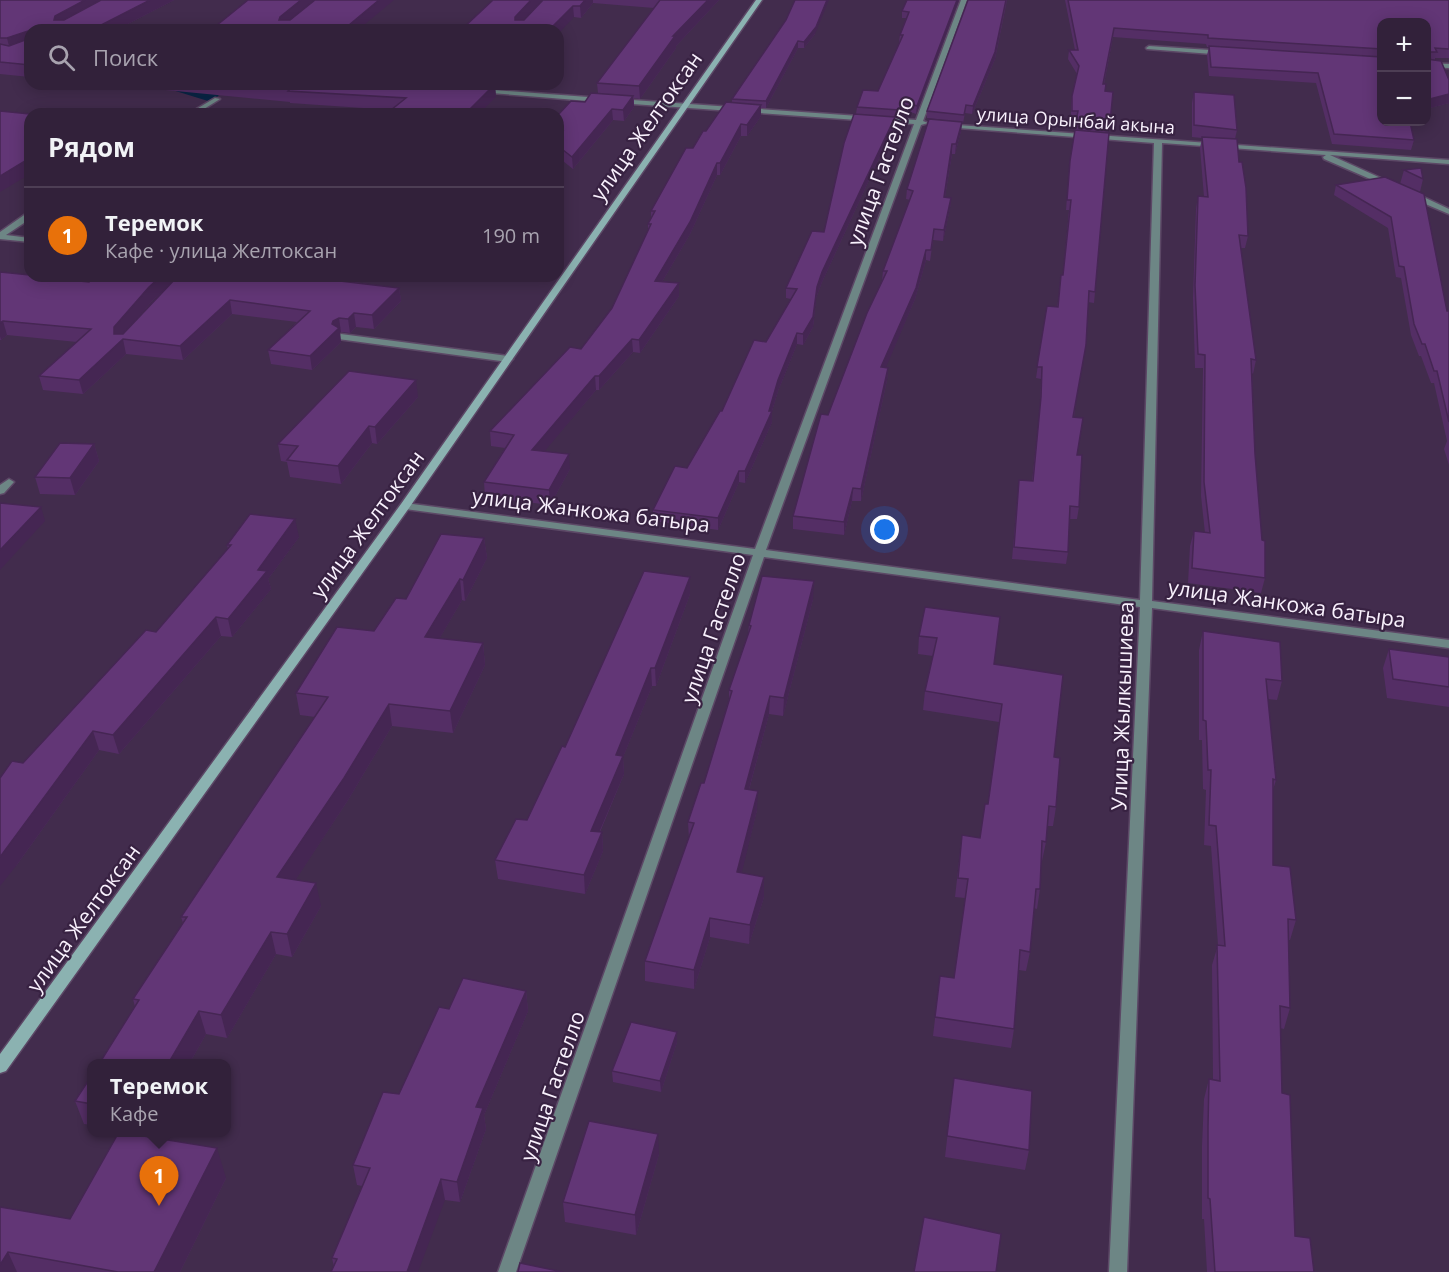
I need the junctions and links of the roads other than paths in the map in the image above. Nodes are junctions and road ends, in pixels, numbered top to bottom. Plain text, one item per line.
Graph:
1 (759, 0) edge
2 (964, 0) edge
3 (1149, 48) dead end
4 (1231, 53) edge
5 (1431, 65) edge
6 (1449, 66) edge
7 (469, 90) edge
8 (217, 99) dead end
9 (684, 106) junction
10 (201, 108) edge
11 (918, 123) junction
12 (1158, 141) junction
13 (1318, 152) junction
14 (1449, 162) edge
15 (1395, 187) edge
16 (1406, 192) edge
17 (1449, 212) edge
18 (24, 219) edge
19 (0, 237) edge
20 (24, 239) edge
21 (564, 278) edge
22 (562, 282) edge
23 (341, 337) edge
24 (508, 359) junction
25 (9, 482) dead end
26 (0, 491) edge
27 (405, 506) junction
28 (760, 551) junction
29 (1146, 604) junction
30 (1449, 644) edge
31 (0, 1066) edge
32 (507, 1272) edge
33 (1118, 1272) edge

1 - 9 main road, улица Желтоксан
2 - 11 street, улица Гастелло
3 - 4 street
5 - 6 street
7 - 9 street, улица Орынбай акына
8 - 10 street
9 - 11 street, улица Орынбай акына
9 - 21 main road, улица Желтоксан
11 - 12 street, улица Орынбай акына
11 - 28 street, улица Гастелло
12 - 13 street, улица Орынбай акына
12 - 29 street, Улица Жылкышиева
13 - 14 street, улица Орынбай акына
13 - 15 street
16 - 17 street
18 - 19 street
19 - 20 street
22 - 24 main road, улица Желтоксан
23 - 24 street
24 - 27 main road, улица Желтоксан
25 - 26 street
27 - 28 street, улица Жанкожа батыра
27 - 31 main road, улица Желтоксан
28 - 29 street, улица Жанкожа батыра
28 - 32 street, улица Гастелло
29 - 30 street, улица Жанкожа батыра
29 - 33 street, Улица Жылкышиева

